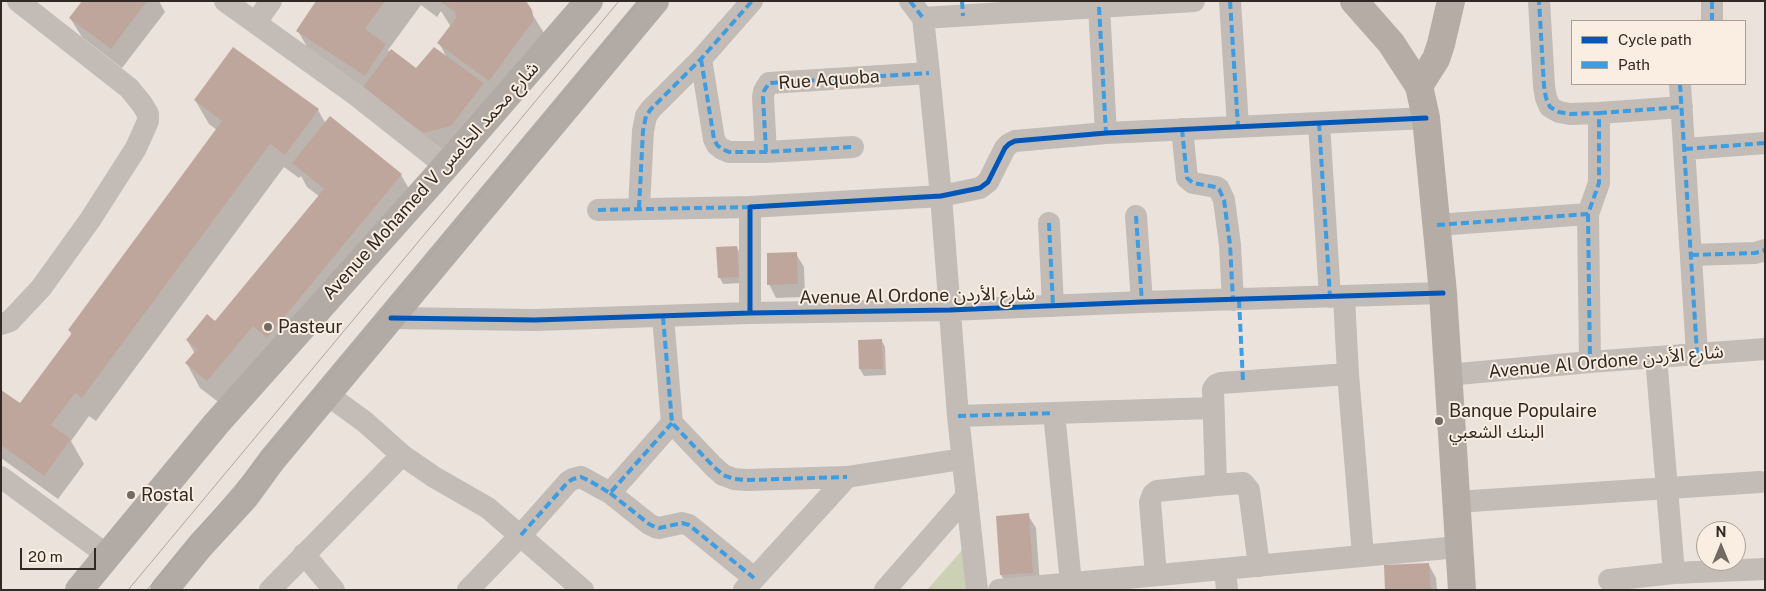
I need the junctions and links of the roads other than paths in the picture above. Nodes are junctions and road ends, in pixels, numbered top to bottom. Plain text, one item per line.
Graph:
1 (18, 1) edge
2 (225, 1) edge
3 (271, 1) edge
4 (655, 1) edge
5 (752, 1) edge
6 (1194, 1) edge
7 (1230, 1) edge
8 (1354, 1) edge
9 (1451, 1) edge
10 (1539, 1) edge
11 (1712, 1) edge
12 (585, 3) edge
13 (1098, 7) junction
14 (962, 9) edge
15 (916, 10) edge
16 (1712, 20) edge
17 (256, 22) junction
18 (701, 59) junction
19 (929, 73) junction
20 (1680, 85) edge
21 (1419, 86) junction
22 (1682, 107) junction
23 (1599, 113) junction
24 (1426, 118) junction
25 (1319, 123) junction
26 (1238, 126) junction
27 (1182, 129) junction
28 (1106, 132) junction
29 (1765, 143) edge
30 (853, 147) dead end
31 (1685, 149) junction
32 (766, 152) junction
33 (446, 166) junction
34 (941, 196) junction
35 (750, 207) junction
36 (639, 208) junction
37 (598, 210) dead end
38 (1588, 214) junction
39 (1136, 216) dead end
40 (1050, 223) dead end
41 (1438, 225) junction
42 (1765, 250) edge
43 (1691, 255) junction
44 (1443, 293) junction
45 (1337, 297) junction
46 (1233, 300) junction
47 (1142, 302) junction
48 (1053, 306) junction
49 (950, 310) junction
50 (750, 314) junction
51 (663, 317) junction
52 (391, 318) junction
53 (1, 324) edge
54 (1765, 349) edge
55 (1697, 353) junction
56 (1656, 357) junction
57 (1590, 362) junction
58 (1348, 374) junction
59 (1447, 375) junction
60 (328, 395) junction
61 (1213, 408) junction
62 (1054, 413) junction
63 (958, 416) junction
64 (672, 423) junction
65 (402, 455) junction
66 (962, 459) junction
67 (1, 477) edge
68 (847, 477) junction
69 (1760, 482) dead end
70 (1216, 485) junction
71 (1667, 487) junction
72 (610, 493) junction
73 (967, 496) junction
74 (1456, 502) junction
75 (521, 535) junction
76 (1458, 546) junction
77 (304, 554) junction
78 (108, 555) junction
79 (1363, 555) junction
80 (1259, 566) junction
81 (1765, 569) edge
82 (1674, 573) junction
83 (1156, 575) junction
84 (1226, 580) edge
85 (1609, 580) dead end
86 (1071, 583) junction
87 (1639, 583) edge
88 (749, 584) edge
89 (580, 589) edge
90 (79, 590) edge
91 (164, 590) edge
92 (270, 590) edge
93 (334, 590) edge
94 (468, 590) edge
95 (885, 590) edge
96 (977, 590) edge
97 (999, 590) edge
98 (1462, 590) edge

1 - 53 street
2 - 17 street
3 - 17 street
4 - 52 main road
5 - 18 street
6 - 13 street
7 - 26 street
8 - 21 street
9 - 21 street
10 - 23 street
11 - 16 street
12 - 33 main road, Avenue Mohamed V شارع محمد الخامس
13 - 14 street
13 - 28 street
14 - 15 street
15 - 19 street
17 - 33 street
18 - 32 street
18 - 36 street
19 - 32 street, Rue Aquoba
19 - 34 street
20 - 22 street
21 - 24 street
22 - 23 street
22 - 31 street
23 - 38 street
24 - 25 street
24 - 41 street
25 - 26 street
25 - 45 street
26 - 27 street
27 - 28 street
27 - 46 street
28 - 34 street
29 - 31 street
30 - 32 street
31 - 43 street
33 - 78 main road, Avenue Mohamed V شارع محمد الخامس
34 - 35 street
34 - 49 street
35 - 36 street
35 - 50 street
36 - 37 street
38 - 41 street
38 - 57 street
39 - 47 street
40 - 48 street
41 - 44 street
42 - 43 street
43 - 55 street
44 - 45 street, Avenue Al Ordone شارع الأردن
44 - 59 street
45 - 46 street, Avenue Al Ordone شارع الأردن
45 - 58 street
46 - 47 street, Avenue Al Ordone شارع الأردن
47 - 48 street, Avenue Al Ordone شارع الأردن
48 - 49 street, Avenue Al Ordone شارع الأردن
49 - 50 street, Avenue Al Ordone شارع الأردن
49 - 63 street
50 - 51 street, Avenue Al Ordone شارع الأردن
51 - 52 street, Avenue Al Ordone شارع الأردن
51 - 64 street
52 - 60 main road
54 - 55 street, Avenue Al Ordone شارع الأردن
55 - 56 street, Avenue Al Ordone شارع الأردن
56 - 57 street, Avenue Al Ordone شارع الأردن
56 - 71 street
57 - 59 street, Avenue Al Ordone شارع الأردن
58 - 61 street
58 - 79 street
59 - 74 street
60 - 65 street
60 - 91 main road
61 - 62 street
61 - 70 street
62 - 63 street
62 - 86 street
63 - 66 street
64 - 68 street
64 - 72 street
65 - 75 street
65 - 77 street
66 - 68 street
66 - 73 street
67 - 78 street
68 - 88 street
69 - 71 street
70 - 80 street
70 - 83 street
71 - 74 street
71 - 82 street
72 - 75 street
72 - 88 street
73 - 95 street
73 - 96 street
74 - 76 street
75 - 89 street
75 - 94 street
76 - 79 street
76 - 98 street
77 - 92 street
77 - 93 street
78 - 90 main road, Avenue Mohamed V شارع محمد الخامس
79 - 80 street
80 - 84 street
81 - 82 street
82 - 87 street
83 - 84 street
83 - 86 street
85 - 87 street
86 - 97 street

